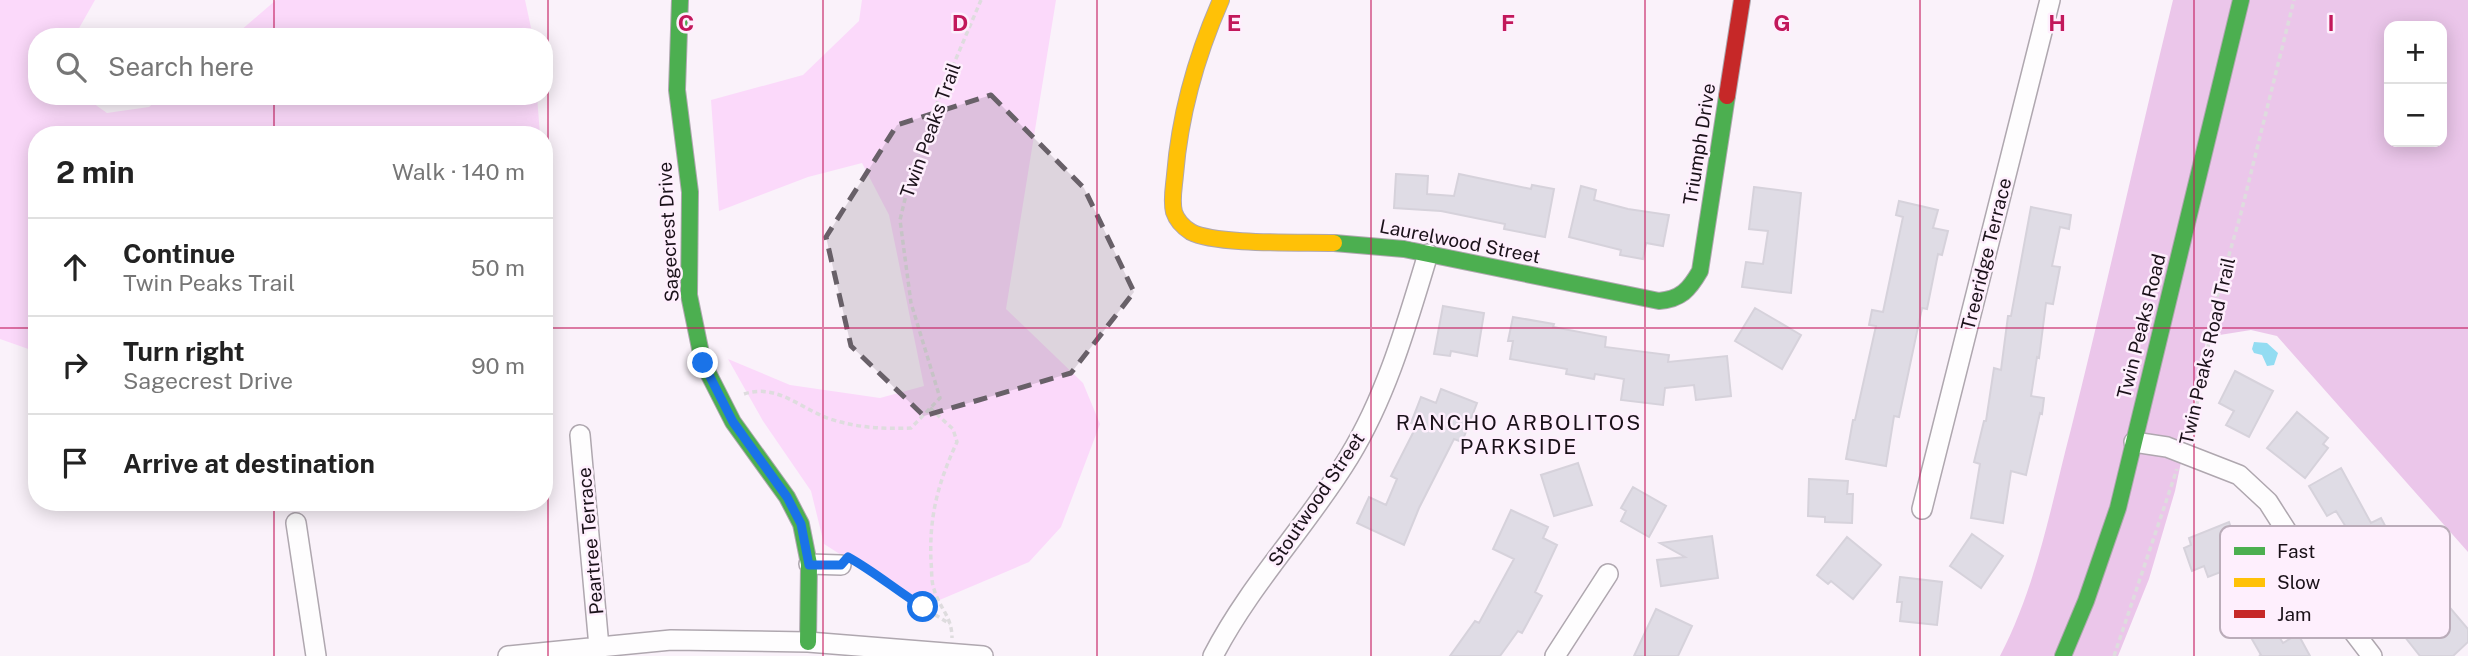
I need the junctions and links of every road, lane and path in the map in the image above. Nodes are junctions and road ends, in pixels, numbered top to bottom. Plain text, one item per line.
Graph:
1 (680, 0) edge
2 (981, 0) edge
3 (1221, 0) edge
4 (1742, 0) edge
5 (2050, 0) edge
6 (2241, 0) edge
7 (2294, 0) edge
8 (1428, 254) junction
9 (1688, 292) joint
10 (723, 401) junction
11 (930, 408) junction
12 (580, 435) dead end
13 (2134, 442) junction
14 (2182, 452) junction
15 (1922, 509) dead end
16 (296, 523) dead end
17 (2283, 526) edge
18 (809, 565) junction
19 (841, 565) joint
20 (1608, 574) dead end
21 (2358, 638) edge
22 (808, 642) junction
23 (599, 647) junction
24 (316, 656) edge
25 (508, 656) edge
26 (983, 656) edge
27 (1213, 656) edge
28 (1555, 656) edge
29 (2063, 656) edge
30 (2114, 656) edge
31 (2372, 656) edge

1 - 10 street, Sagecrest Drive
2 - 11 path, Twin Peaks Trail
3 - 8 street, Laurelwood Street
4 - 9 street, Triumph Drive
5 - 15 street, Treeridge Terrace
6 - 13 street, Twin Peaks Road
7 - 14 path, Twin Peaks Road Trail
8 - 9 street, Laurelwood Street
8 - 27 street, Stoutwood Street
10 - 11 path
10 - 18 street, Sagecrest Drive
11 - 19 path
12 - 23 street, Peartree Terrace
13 - 14 street
13 - 29 street, Twin Peaks Road
14 - 17 street
14 - 30 path, Twin Peaks Road Trail
16 - 24 street
18 - 19 street
18 - 22 street, Sagecrest Drive
20 - 28 street
21 - 31 street
22 - 23 street
22 - 26 street
23 - 25 street

